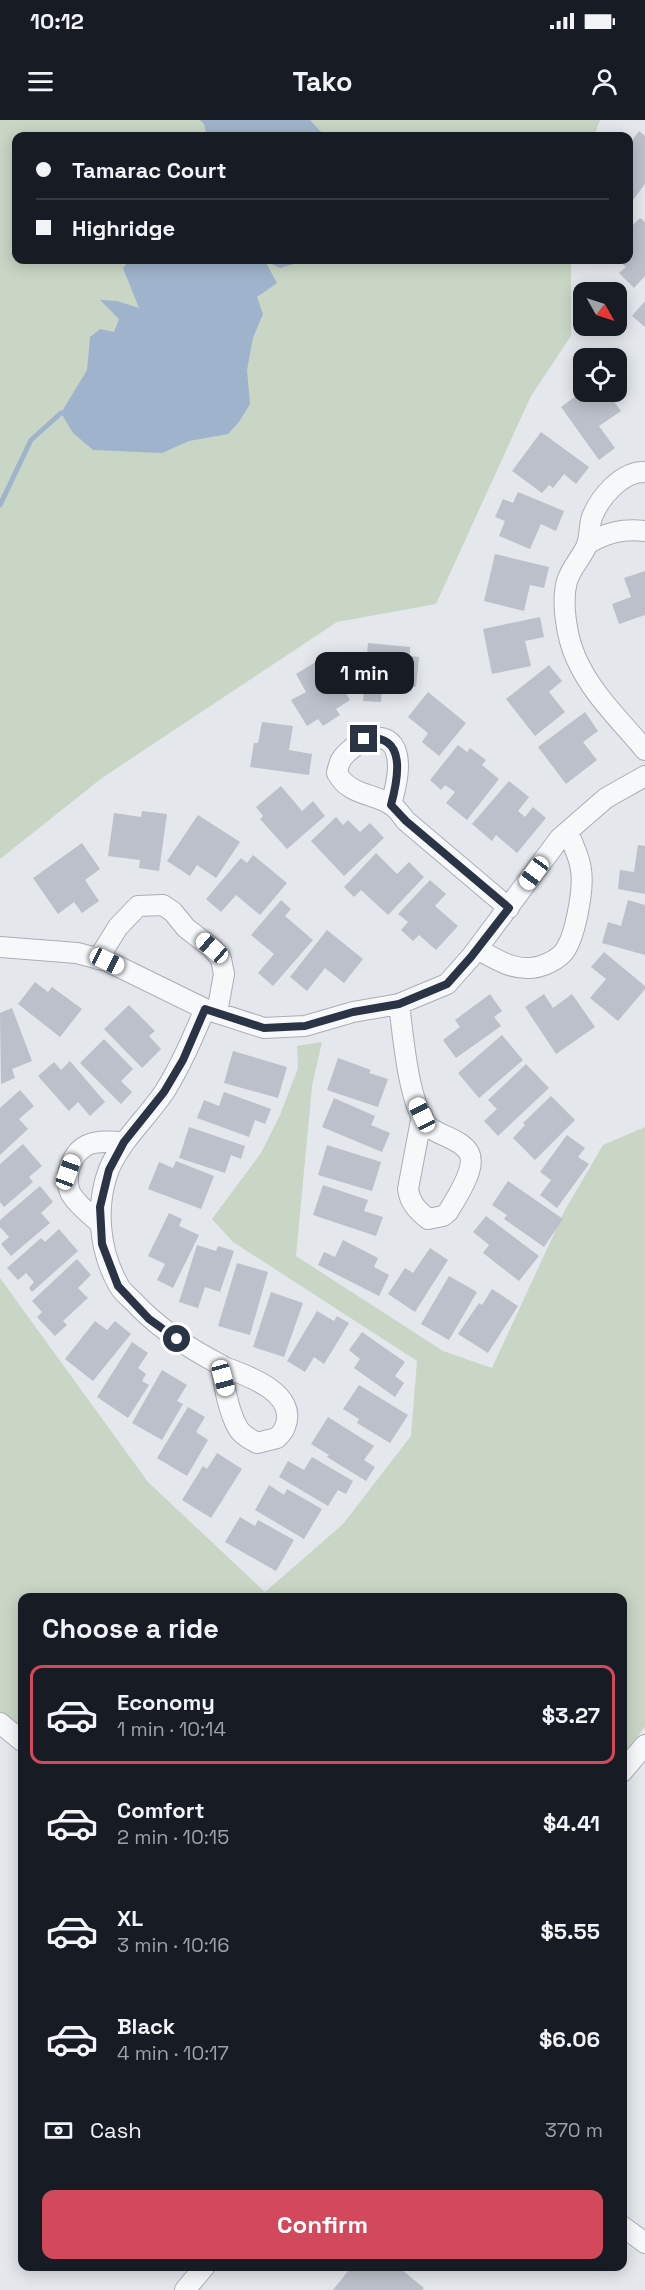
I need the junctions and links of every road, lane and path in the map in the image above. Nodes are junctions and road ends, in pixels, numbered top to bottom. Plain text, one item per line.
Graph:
1 (645, 472) edge
2 (645, 531) edge
3 (587, 544) junction
4 (645, 750) edge
5 (645, 776) edge
6 (391, 805) dead end
7 (568, 831) junction
8 (509, 908) junction
9 (0, 947) edge
10 (477, 949) junction
11 (98, 959) junction
12 (399, 1004) junction
13 (211, 1011) junction
14 (422, 1115) junction
15 (124, 1142) junction
16 (101, 1224) junction
17 (221, 1365) dead end
18 (0, 1723) edge
19 (18, 1739) edge
20 (643, 1753) edge
21 (627, 1767) edge
22 (627, 2230) edge
23 (645, 2243) edge
24 (201, 2271) edge
25 (185, 2290) edge

1 - 3 street
2 - 3 street
3 - 4 street
5 - 7 street
6 - 8 street
7 - 8 street
7 - 10 street
8 - 10 street
9 - 11 street
10 - 12 street
11 - 13 street
11 - 13 street
12 - 13 street
12 - 14 street
13 - 15 street
14 - 14 street
15 - 16 street
15 - 16 street
16 - 17 street
18 - 19 street
20 - 21 street
22 - 23 street
24 - 25 street

